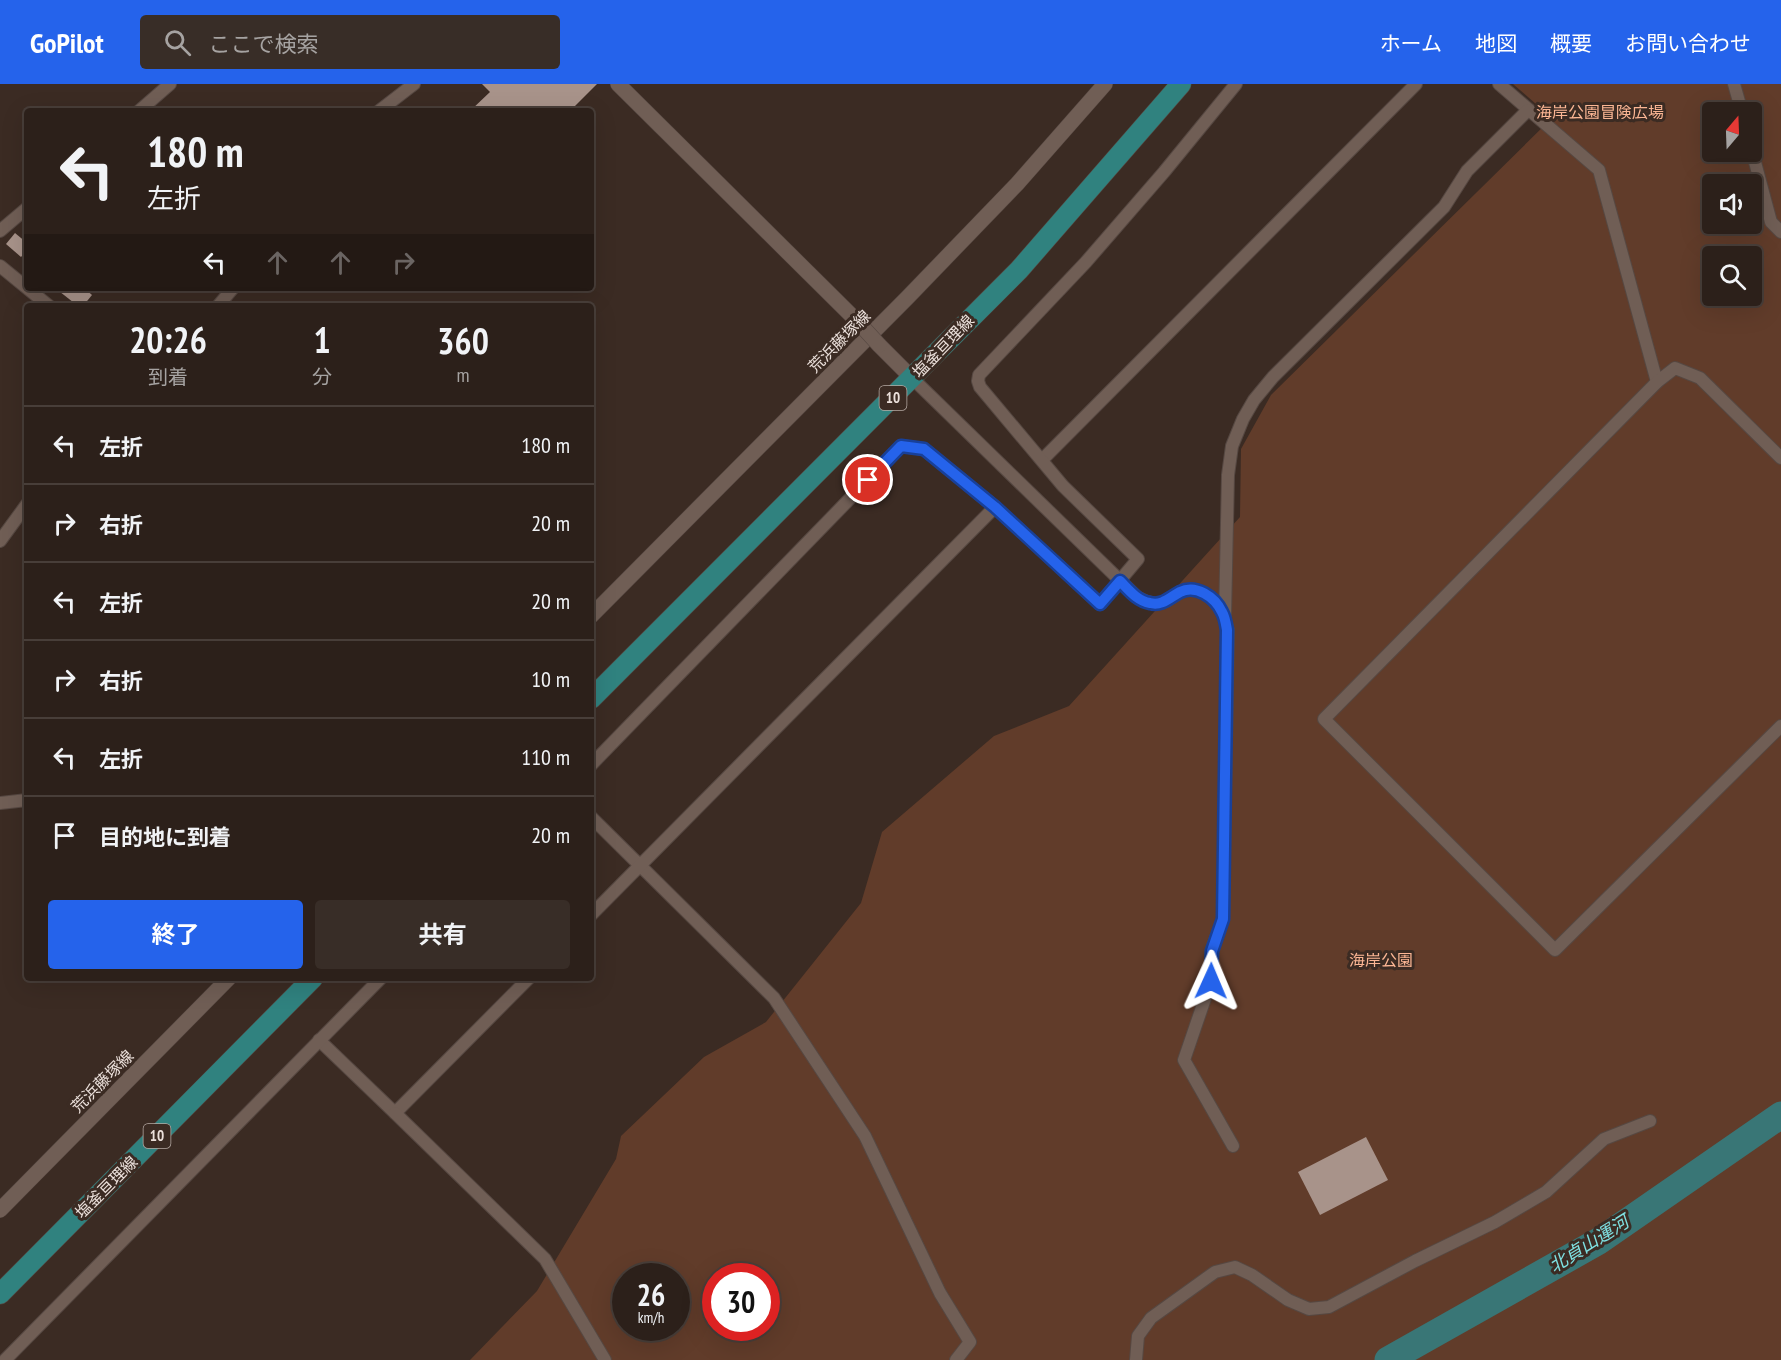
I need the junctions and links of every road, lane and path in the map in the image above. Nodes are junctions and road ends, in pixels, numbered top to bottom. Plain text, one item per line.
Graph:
1 (170, 84) edge
2 (414, 84) edge
3 (618, 84) edge
4 (1105, 84) edge
5 (1181, 84) edge
6 (1236, 84) edge
7 (1416, 84) edge
8 (1498, 84) edge
9 (1734, 84) edge
10 (1739, 102) edge
11 (142, 108) edge
12 (383, 108) edge
13 (1528, 110) junction
14 (1755, 162) edge
15 (24, 211) edge
16 (0, 231) edge
17 (1781, 232) edge
18 (0, 266) edge
19 (24, 286) edge
20 (31, 291) edge
21 (230, 291) edge
22 (45, 303) edge
23 (220, 303) edge
24 (912, 378) junction
25 (1657, 382) junction
26 (1781, 458) edge
27 (1042, 460) junction
28 (995, 507) junction
29 (24, 508) edge
30 (0, 541) edge
31 (1120, 581) junction
32 (594, 613) edge
33 (1225, 620) junction
34 (594, 696) edge
35 (1781, 726) edge
36 (594, 762) edge
37 (24, 800) edge
38 (0, 803) edge
39 (594, 820) edge
40 (640, 866) junction
41 (594, 912) edge
42 (226, 981) edge
43 (310, 981) edge
44 (378, 981) edge
45 (526, 981) edge
46 (319, 1040) junction
47 (395, 1113) junction
48 (1650, 1121) dead end
49 (1233, 1146) dead end
50 (0, 1210) edge
51 (0, 1294) edge
52 (5, 1360) edge
53 (605, 1360) edge
54 (956, 1360) edge
55 (1136, 1360) edge

1 - 11 street
2 - 12 street
3 - 24 street, bridge
4 - 32 street, 荒浜藤塚線
5 - 24 main road, 塩釜亘理線 / 10
6 - 27 street
7 - 27 street
8 - 13 street
9 - 10 street
13 - 25 street
13 - 33 street
14 - 17 street
15 - 16 street
18 - 19 street
20 - 22 street
21 - 23 street
24 - 31 street
24 - 34 main road, 塩釜亘理線 / 10
25 - 26 street
25 - 35 street
27 - 31 street
28 - 31 street
28 - 36 street
28 - 40 street
29 - 30 street
31 - 33 street
33 - 49 street
37 - 38 street
39 - 40 street
40 - 41 street
40 - 54 street
42 - 50 street, 荒浜藤塚線
43 - 51 main road, 塩釜亘理線 / 10
44 - 46 street
45 - 47 street
46 - 47 street
46 - 52 street
47 - 53 street
48 - 55 street

